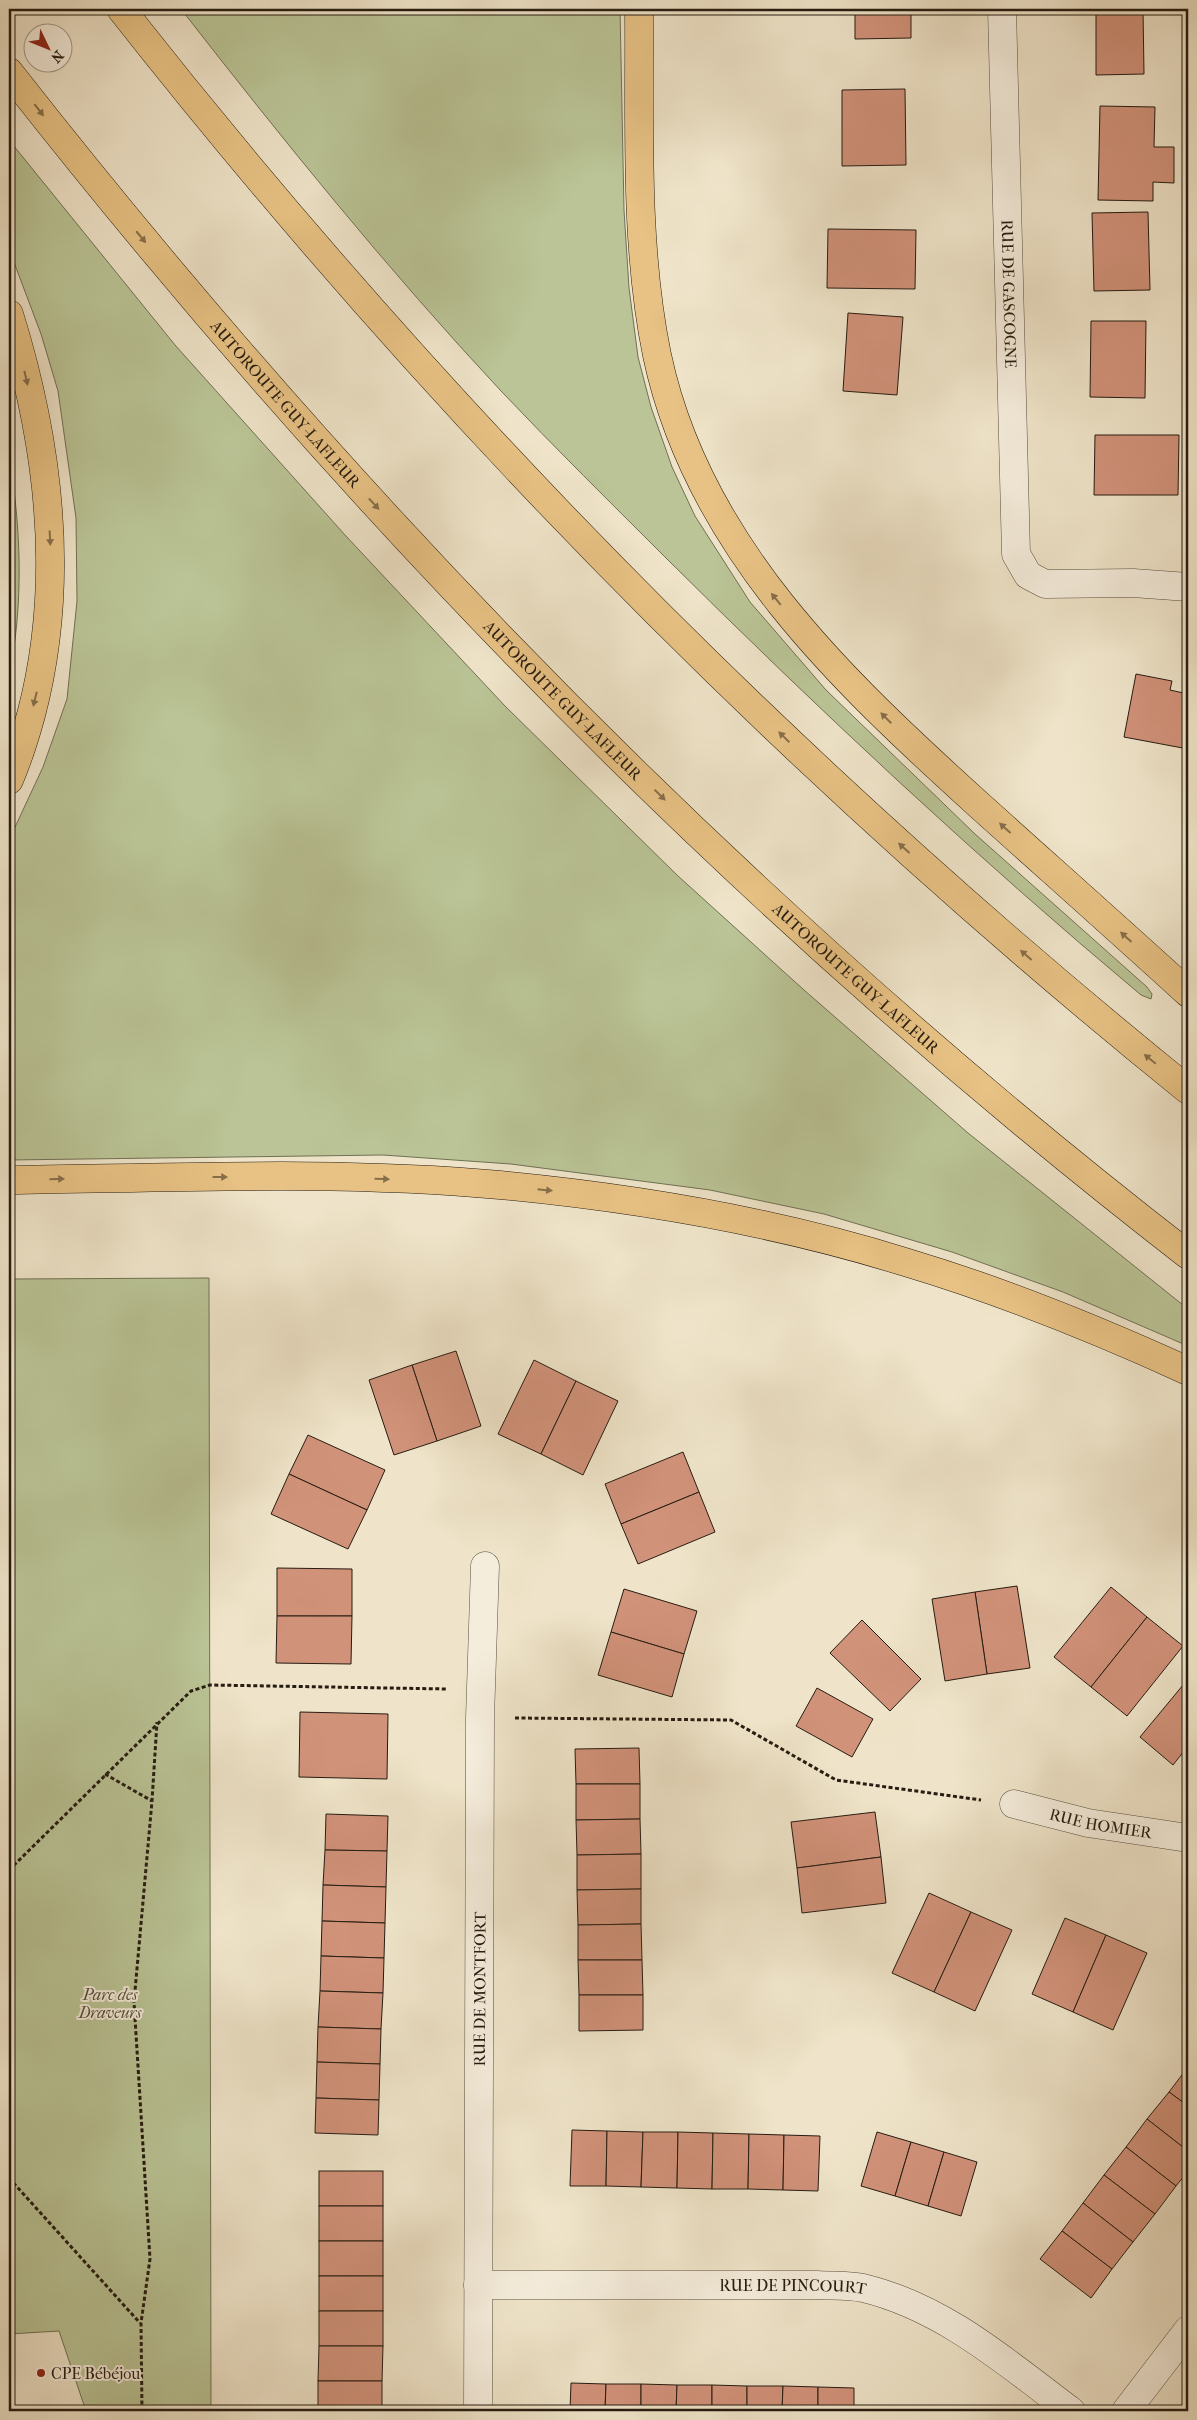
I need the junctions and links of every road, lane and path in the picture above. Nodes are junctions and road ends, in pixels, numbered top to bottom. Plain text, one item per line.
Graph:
1 (121, 9) edge
2 (639, 9) edge
3 (1002, 9) edge
4 (9, 72) edge
5 (9, 314) edge
6 (1188, 587) edge
7 (9, 780) edge
8 (1188, 993) edge
9 (1188, 1090) edge
10 (9, 1180) edge
11 (1188, 1255) edge
12 (1188, 1371) edge
13 (485, 1566) dead end
14 (480, 1690) junction
15 (480, 1718) junction
16 (157, 1722) junction
17 (105, 1774) junction
18 (152, 1801) junction
19 (1014, 1804) joint
20 (1188, 1838) edge
21 (9, 1870) edge
22 (9, 2178) edge
23 (478, 2284) junction
24 (141, 2324) junction
25 (1188, 2330) edge
26 (142, 2411) edge
27 (478, 2411) edge
28 (1071, 2411) edge
29 (1126, 2411) edge

9 -> 1 highway
8 -> 2 highway
3 - 6 street, RUE DE GASCOGNE
4 -> 11 highway, AUTOROUTE GUY-LAFLEUR
5 -> 7 highway
10 -> 12 highway
13 - 14 street, RUE DE MONTFORT
14 - 15 street, RUE DE MONTFORT
14 - 16 path
15 - 19 path
15 - 23 street, RUE DE MONTFORT
16 - 17 path
16 - 18 path
17 - 18 path
17 - 21 path
18 - 24 path
19 - 20 street, RUE HOMIER
22 - 24 path
23 - 27 street, RUE DE MONTFORT
23 - 28 street, RUE DE PINCOURT
24 - 26 path
25 - 29 street

